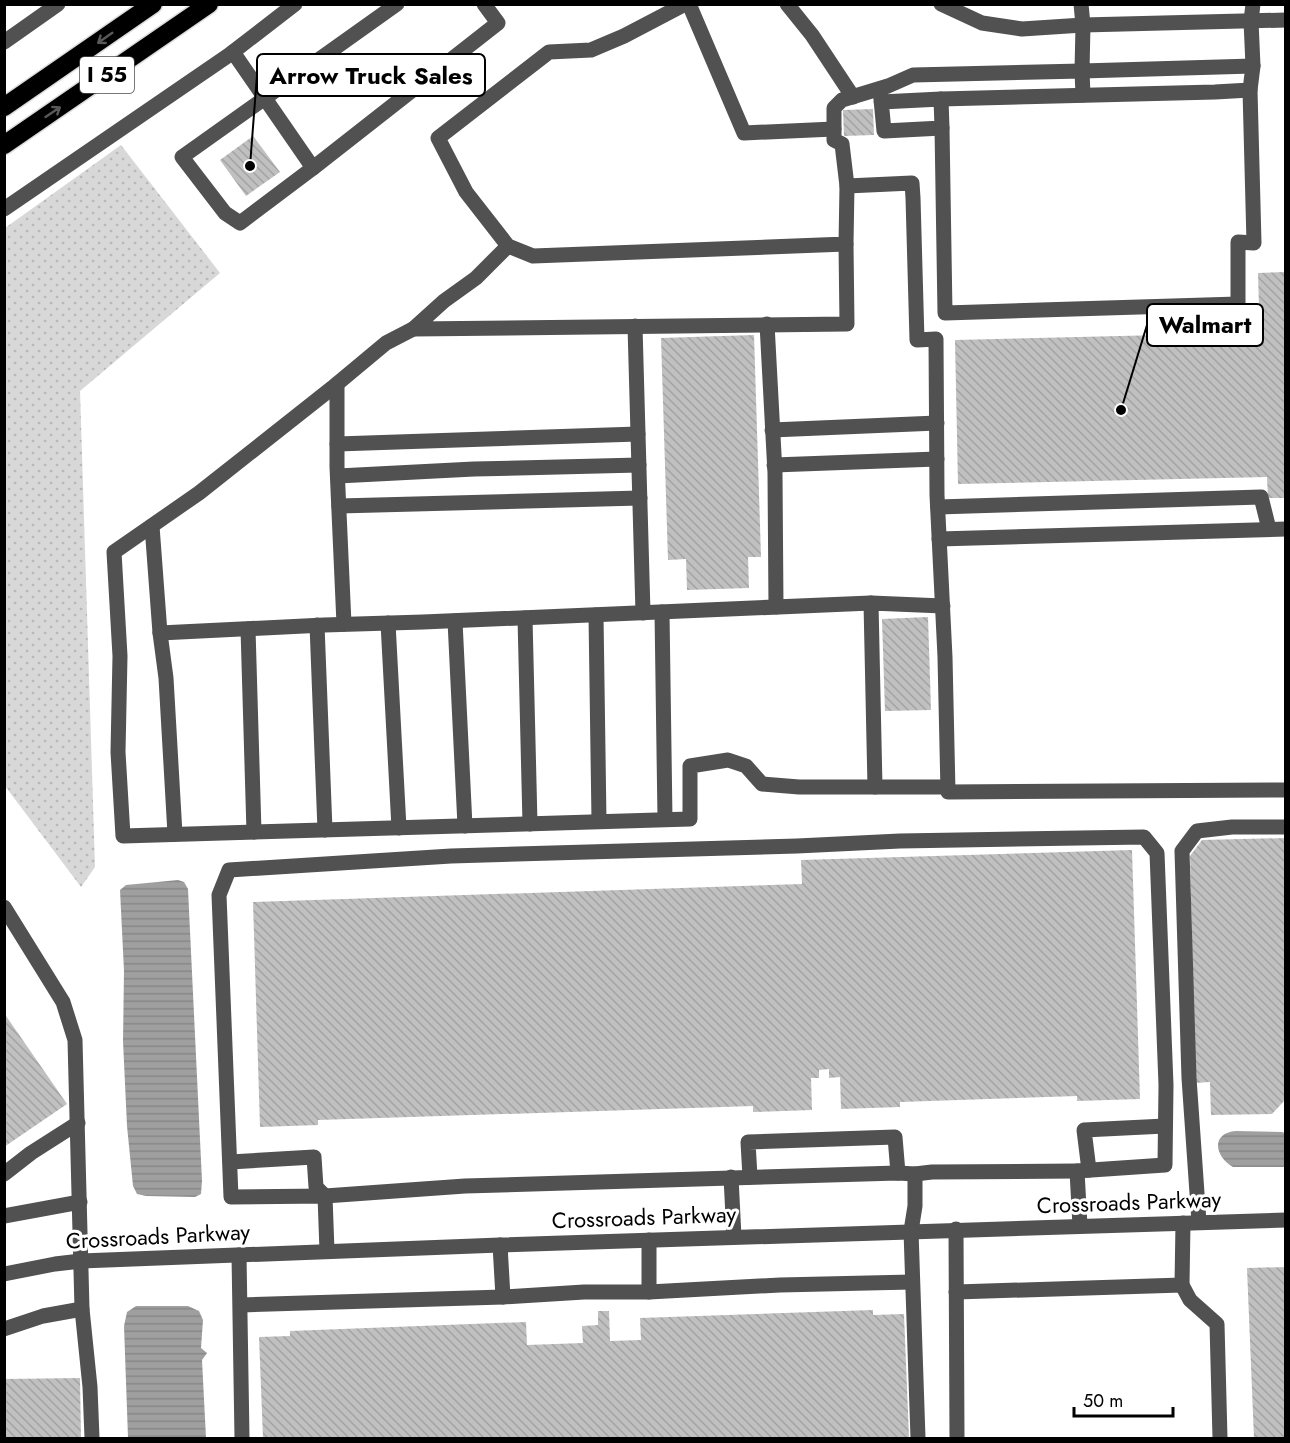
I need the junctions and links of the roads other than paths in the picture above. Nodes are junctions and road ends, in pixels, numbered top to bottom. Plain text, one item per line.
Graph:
1 (58, 4) edge
2 (153, 4) edge
3 (209, 4) edge
4 (295, 4) edge
5 (397, 4) edge
6 (484, 4) edge
7 (687, 4) edge
8 (787, 4) edge
9 (941, 4) edge
10 (1081, 4) edge
11 (1253, 4) edge
12 (1286, 20) edge
13 (1251, 21) junction
14 (1083, 25) junction
15 (4, 42) edge
16 (233, 52) junction
17 (1253, 66) junction
18 (1082, 71) junction
19 (1250, 90) junction
20 (1083, 95) junction
21 (880, 96) junction
22 (853, 97) junction
23 (265, 98) junction
24 (941, 99) junction
25 (4, 107) edge
26 (942, 128) junction
27 (834, 129) junction
28 (4, 145) edge
29 (313, 168) junction
30 (847, 186) junction
31 (4, 209) edge
32 (846, 244) junction
33 (508, 246) junction
34 (766, 324) junction
35 (635, 326) junction
36 (413, 329) junction
37 (337, 384) junction
38 (937, 423) junction
39 (772, 430) junction
40 (638, 434) junction
41 (338, 444) junction
42 (937, 459) junction
43 (639, 465) junction
44 (774, 465) junction
45 (338, 476) junction
46 (640, 498) junction
47 (339, 506) junction
48 (938, 507) junction
49 (152, 526) junction
50 (1269, 529) junction
51 (1286, 529) edge
52 (939, 539) junction
53 (871, 603) junction
54 (943, 606) junction
55 (776, 607) junction
56 (662, 612) junction
57 (643, 613) junction
58 (596, 615) junction
59 (525, 618) junction
60 (455, 621) junction
61 (388, 623) junction
62 (344, 624) junction
63 (317, 625) junction
64 (248, 629) junction
65 (160, 633) junction
66 (875, 787) junction
67 (948, 787) junction
68 (1286, 790) edge
69 (665, 819) junction
70 (598, 821) junction
71 (530, 824) junction
72 (465, 826) junction
73 (1286, 827) edge
74 (399, 828) junction
75 (325, 830) junction
76 (254, 832) junction
77 (175, 834) junction
78 (4, 907) edge
79 (78, 1123) junction
80 (1166, 1126) junction
81 (230, 1162) junction
82 (1083, 1171) junction
83 (898, 1173) junction
84 (4, 1174) edge
85 (915, 1174) junction
86 (732, 1177) junction
87 (750, 1177) junction
88 (325, 1196) junction
89 (80, 1202) junction
90 (4, 1216) edge
91 (1286, 1220) edge
92 (1199, 1222) junction
93 (1183, 1223) junction
94 (1080, 1226) junction
95 (956, 1229) junction
96 (911, 1231) junction
97 (734, 1237) junction
98 (649, 1240) junction
99 (500, 1245) junction
100 (327, 1251) junction
101 (239, 1255) junction
102 (81, 1261) junction
103 (4, 1274) edge
104 (912, 1282) junction
105 (1182, 1285) junction
106 (649, 1292) junction
107 (956, 1292) junction
108 (503, 1297) junction
109 (241, 1305) junction
110 (82, 1309) junction
111 (4, 1329) edge
112 (92, 1438) edge
113 (242, 1438) edge
114 (918, 1438) edge
115 (957, 1438) edge
116 (1220, 1438) edge

1 - 15 street
2 -> 25 highway, I 55
28 -> 3 highway, I 55
4 - 16 street
5 - 23 street
6 - 29 street
7 - 27 street
7 - 33 street
8 - 22 street
9 - 14 street
10 - 14 street
11 - 13 street
12 - 13 street
13 - 14 street
13 - 17 street
14 - 18 street
16 - 23 street
16 - 31 street
17 - 18 street
17 - 19 street
18 - 20 street
18 - 21 street
19 - 20 street
19 - 26 street
20 - 24 street
21 - 22 street
21 - 24 street
21 - 26 street
22 - 27 street
23 - 29 street
23 - 29 street
24 - 26 street
27 - 30 street
30 - 32 street
30 - 38 street
32 - 33 street
32 - 34 street
33 - 36 street
34 - 35 street
34 - 39 street
35 - 36 street
35 - 40 street
36 - 37 street
37 - 41 street
37 - 49 street
38 - 39 street
38 - 42 street
39 - 44 street
40 - 41 street
40 - 43 street
41 - 45 street
42 - 44 street
42 - 48 street
43 - 45 street
43 - 46 street
44 - 55 street
45 - 47 street
46 - 47 street
46 - 57 street
47 - 62 street
48 - 50 street
48 - 52 street
49 - 65 street
49 - 77 street
50 - 51 street
50 - 52 street
52 - 54 street
53 - 54 street
53 - 55 street
53 - 66 street
54 - 67 street
55 - 56 street
56 - 57 street
56 - 69 street
57 - 58 street
58 - 59 street
58 - 70 street
59 - 60 street
59 - 71 street
60 - 61 street
60 - 72 street
61 - 62 street
61 - 74 street
62 - 63 street
63 - 64 street
63 - 75 street
64 - 65 street
64 - 76 street
65 - 77 street
66 - 67 street
66 - 69 street
67 - 68 street
69 - 70 street
70 - 71 street
71 - 72 street
72 - 74 street
73 - 92 street
74 - 75 street
75 - 76 street
76 - 77 street
78 - 79 street
79 - 84 street
79 - 89 street
80 - 81 street
80 - 82 street
80 - 82 street
81 - 88 street
81 - 88 street
82 - 85 street
82 - 94 street
83 - 85 street
83 - 87 street
83 - 87 street
85 - 96 street
86 - 87 street
86 - 88 street
86 - 97 street
88 - 100 street
89 - 90 street
89 - 102 street
91 - 92 street, Crossroads Parkway
92 - 93 street, Crossroads Parkway
93 - 94 street, Crossroads Parkway
93 - 105 street
94 - 95 street, Crossroads Parkway
95 - 96 street, Crossroads Parkway
95 - 107 street
96 - 97 street, Crossroads Parkway
96 - 104 street
97 - 98 street, Crossroads Parkway
98 - 99 street, Crossroads Parkway
98 - 106 street
99 - 100 street, Crossroads Parkway
99 - 108 street
100 - 101 street, Crossroads Parkway
101 - 102 street, Crossroads Parkway
101 - 109 street
102 - 103 street, Crossroads Parkway
102 - 110 street
104 - 106 street
104 - 114 street
105 - 107 street
105 - 116 street
106 - 108 street
107 - 115 street
108 - 109 street
109 - 113 street
110 - 111 street
110 - 112 street

